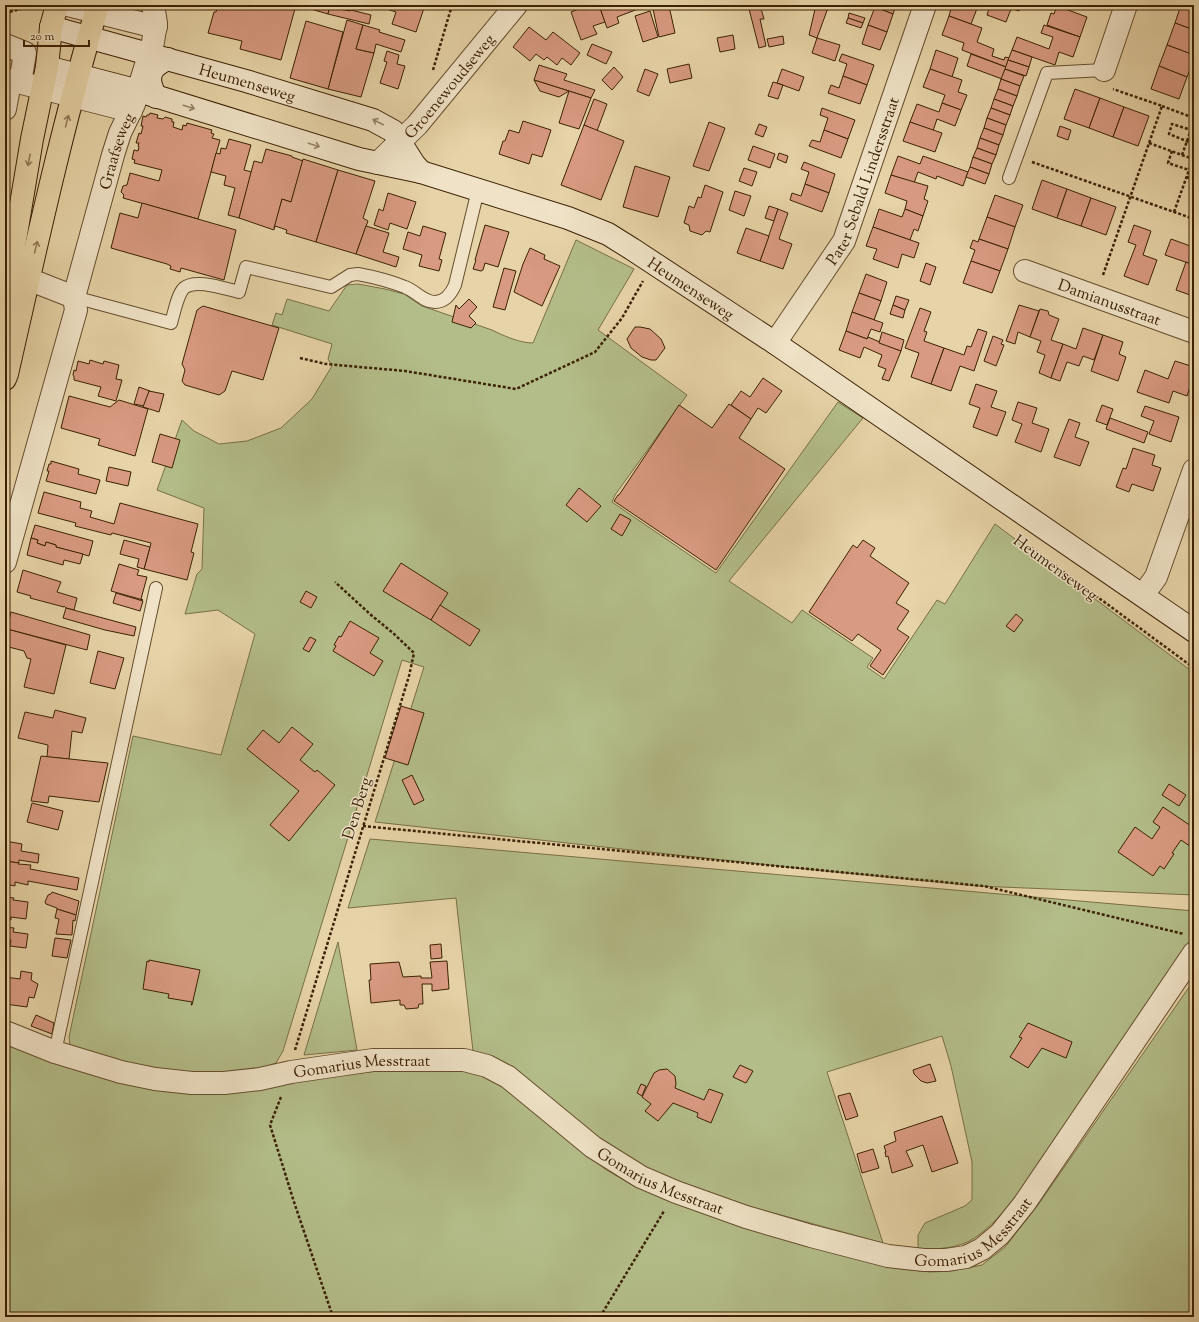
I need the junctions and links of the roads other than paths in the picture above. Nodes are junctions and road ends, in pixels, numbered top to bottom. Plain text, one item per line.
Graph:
1 (57, 5) edge
2 (68, 5) edge
3 (153, 5) edge
4 (516, 5) edge
5 (925, 5) edge
6 (1126, 5) edge
7 (96, 9) edge
8 (51, 27) junction
9 (156, 27) junction
10 (88, 37) junction
11 (5, 45) edge
12 (159, 56) junction
13 (47, 67) junction
14 (1104, 70) joint
15 (78, 75) junction
16 (42, 89) junction
17 (11, 91) edge
18 (147, 94) junction
19 (72, 97) junction
20 (131, 111) junction
21 (400, 142) junction
22 (378, 162) junction
23 (421, 172) junction
24 (1009, 178) dead end
25 (478, 190) junction
26 (1025, 271) dead end
27 (28, 278) junction
28 (74, 297) junction
29 (5, 300) edge
30 (1194, 332) edge
31 (774, 343) junction
32 (5, 378) edge
33 (1194, 470) edge
34 (5, 562) edge
35 (156, 588) dead end
36 (1143, 595) junction
37 (1194, 630) edge
38 (1190, 944) edge
39 (5, 1032) edge
40 (55, 1052) junction

1 - 8 main road
2 - 7 street
3 - 9 street, Graafseweg
4 - 21 street, Groenewoudseweg
5 - 31 street, Pater Sebald Lindersstraat
6 - 14 street
7 - 9 street
7 - 10 main road
8 - 10 street, Heumenseweg
8 - 13 main road
9 - 12 street, Graafseweg
10 - 12 street, Heumenseweg
10 - 15 main road
11 - 17 street
12 - 18 street, Graafseweg
21 -> 12 street, Heumenseweg
13 - 15 street, Heumenseweg
13 - 16 main road
14 - 24 lane
15 - 18 street, Heumenseweg
15 - 19 main road
16 - 17 street
16 - 19 street
16 -> 29 main road
18 - 20 street, Graafseweg
18 -> 22 street, Heumenseweg
19 - 20 street
27 -> 19 main road
20 - 28 street, Graafseweg
21 - 22 street, Groenewoudseweg
21 - 23 street, Heumenseweg
22 - 23 street, Heumenseweg
23 - 25 street, Heumenseweg
25 - 28 lane
25 - 31 street, Heumenseweg
26 - 30 street, Damianusstraat
27 - 28 street
27 - 32 main road
28 - 34 street, Graafseweg
31 - 36 street, Heumenseweg
33 - 36 street
35 - 40 lane
36 - 37 street, Heumenseweg
38 - 40 street, Gomarius Messtraat
39 - 40 street, Gomarius Messtraat

